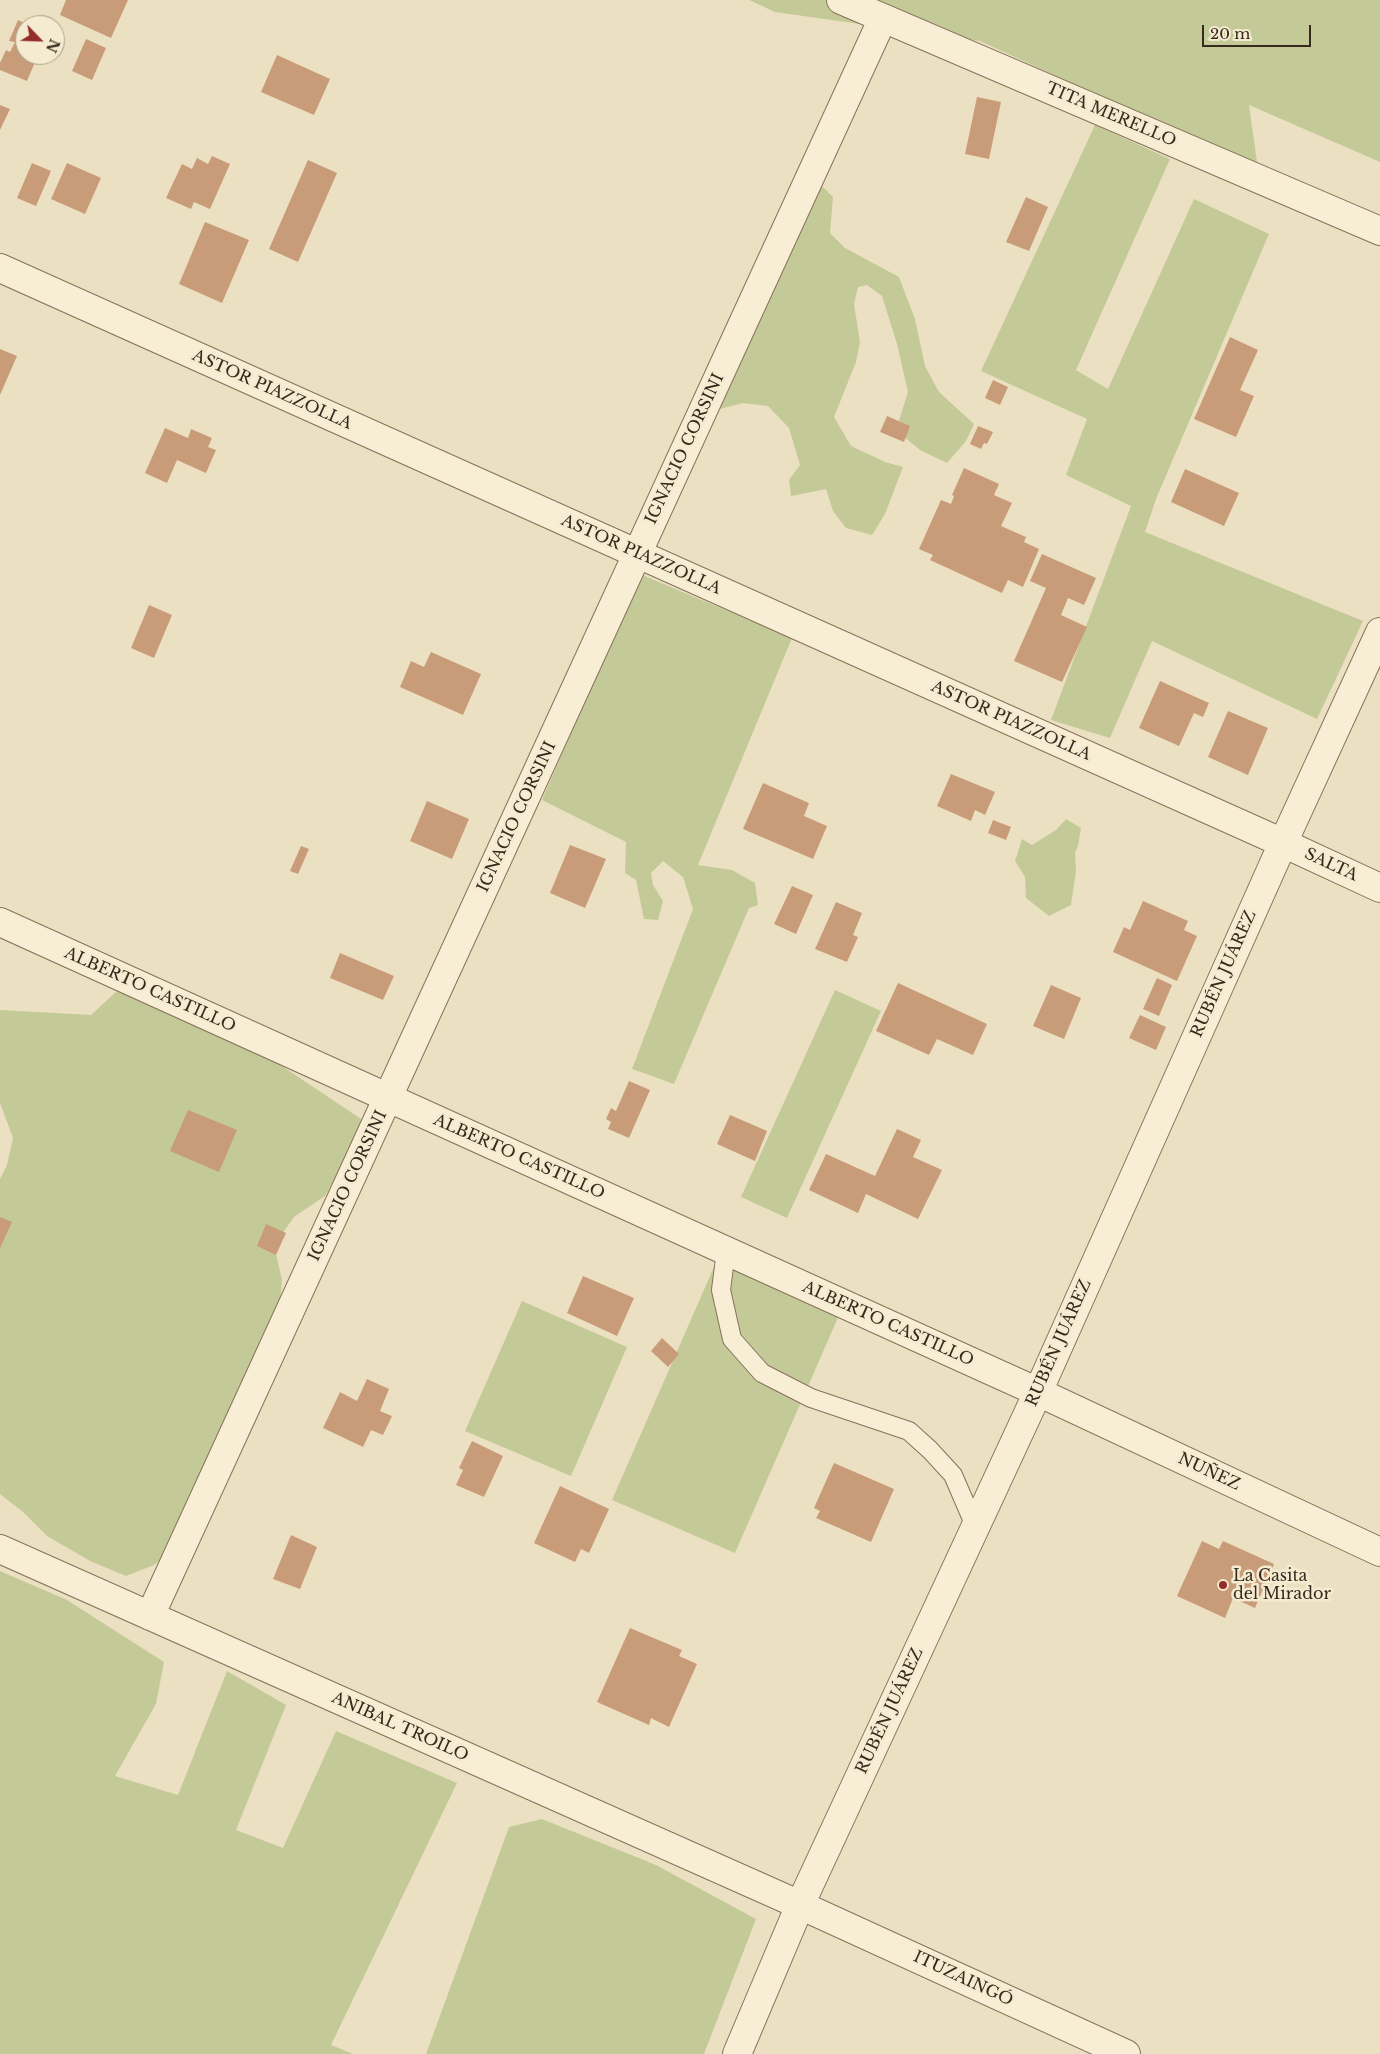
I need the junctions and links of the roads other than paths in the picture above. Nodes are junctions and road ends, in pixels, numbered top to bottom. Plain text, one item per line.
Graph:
1 (841, 0) edge
2 (883, 18) junction
3 (1380, 231) edge
4 (0, 268) edge
5 (638, 554) junction
6 (1380, 632) edge
7 (1283, 843) junction
8 (1380, 888) edge
9 (0, 922) edge
10 (388, 1098) junction
11 (726, 1251) junction
12 (1038, 1392) junction
13 (976, 1526) junction
14 (0, 1549) edge
15 (1380, 1552) edge
16 (150, 1616) junction
17 (800, 1905) junction
18 (737, 2054) edge
19 (1126, 2054) edge

1 - 2 street, TITA MERELLO
2 - 3 street, TITA MERELLO
2 - 5 street, IGNACIO CORSINI
4 - 5 street, ASTOR PIAZZOLLA
5 - 7 street, ASTOR PIAZZOLLA
5 - 10 street, IGNACIO CORSINI
6 - 7 street, RUBÉN JUÁREZ
7 - 8 street, SALTA
7 - 12 street, RUBÉN JUÁREZ
9 - 10 street, ALBERTO CASTILLO
10 - 11 street, ALBERTO CASTILLO
10 - 16 street, IGNACIO CORSINI
11 - 12 street, ALBERTO CASTILLO
11 - 13 lane
12 - 13 street, RUBÉN JUÁREZ
12 - 15 street, NUÑEZ
13 - 17 street, RUBÉN JUÁREZ
14 - 16 street, ANIBAL TROILO
16 - 17 street, ANIBAL TROILO
17 - 18 street, RUBÉN JUÁREZ
17 - 19 street, ITUZAINGÓ

